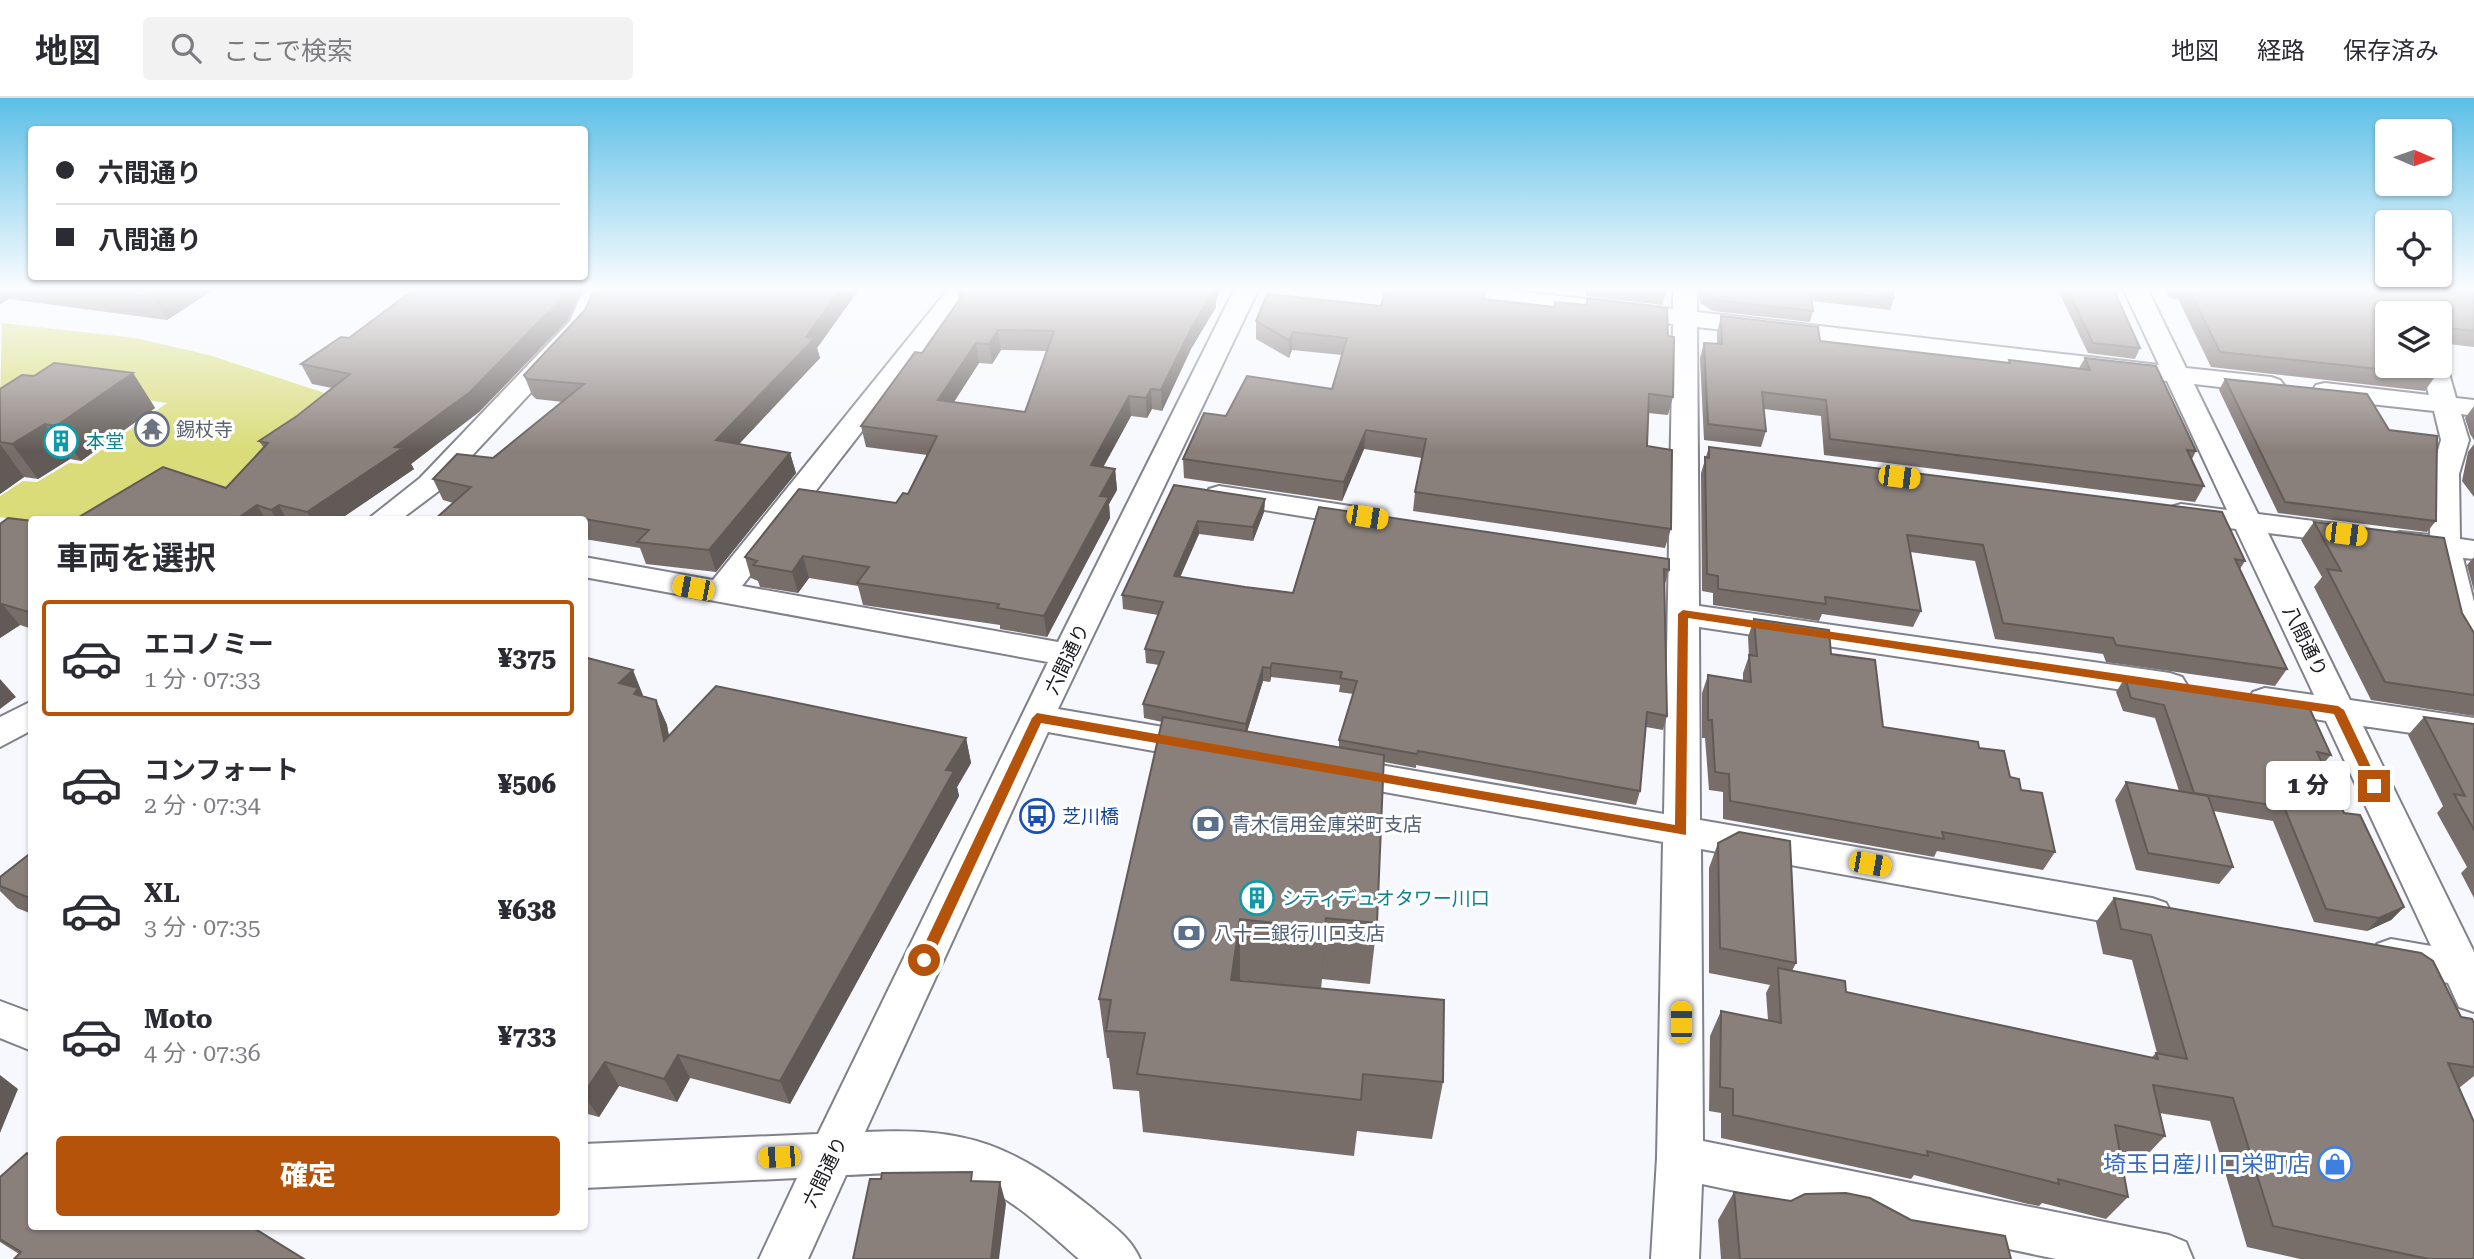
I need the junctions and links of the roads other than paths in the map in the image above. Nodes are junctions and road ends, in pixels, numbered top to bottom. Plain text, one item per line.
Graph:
1 (564, 342) edge
2 (919, 342) edge
3 (1227, 342) edge
4 (1688, 342) edge
5 (1953, 342) edge
6 (2161, 342) edge
7 (2177, 374) junction
8 (2437, 378) edge
9 (2443, 405) junction
10 (2474, 408) edge
11 (1174, 488) junction
12 (2151, 509) edge
13 (386, 516) edge
14 (1394, 522) edge
15 (2247, 522) junction
16 (2460, 548) edge
17 (588, 568) edge
18 (720, 593) junction
19 (1683, 614) junction
20 (2474, 645) edge
21 (1069, 655) junction
22 (2338, 710) junction
23 (28, 716) edge
24 (1037, 718) junction
25 (2474, 730) edge
26 (0, 734) edge
27 (1243, 754) edge
28 (1312, 766) edge
29 (1682, 831) junction
30 (2188, 920) edge
31 (2352, 949) edge
32 (2470, 977) edge
33 (0, 1019) edge
34 (28, 1031) edge
35 (834, 1154) junction
36 (1680, 1158) junction
37 (588, 1166) edge
38 (796, 1250) edge
39 (1116, 1259) edge
40 (1675, 1259) edge
41 (2169, 1259) edge

1 - 13 street
2 - 18 street
3 - 11 street, 六間通り
4 - 19 street
5 - 7 street
6 - 7 street, 八間通り
7 - 9 street
7 - 15 street, 八間通り
8 - 9 street
9 - 10 street
9 - 16 street
11 - 14 street
11 - 21 street, 六間通り
12 - 15 street
15 - 16 street
15 - 22 street, 八間通り
16 - 20 street
17 - 18 street
18 - 21 street
19 - 22 street
19 - 29 street
21 - 24 street, 六間通り
22 - 25 street
22 - 32 street, 八間通り
23 - 26 street
24 - 27 street
24 - 35 street, 六間通り
28 - 29 street
29 - 30 street
29 - 36 street
31 - 32 street
33 - 34 street
35 - 37 street
35 - 38 street, 六間通り
35 - 39 street
36 - 40 street
36 - 41 street

